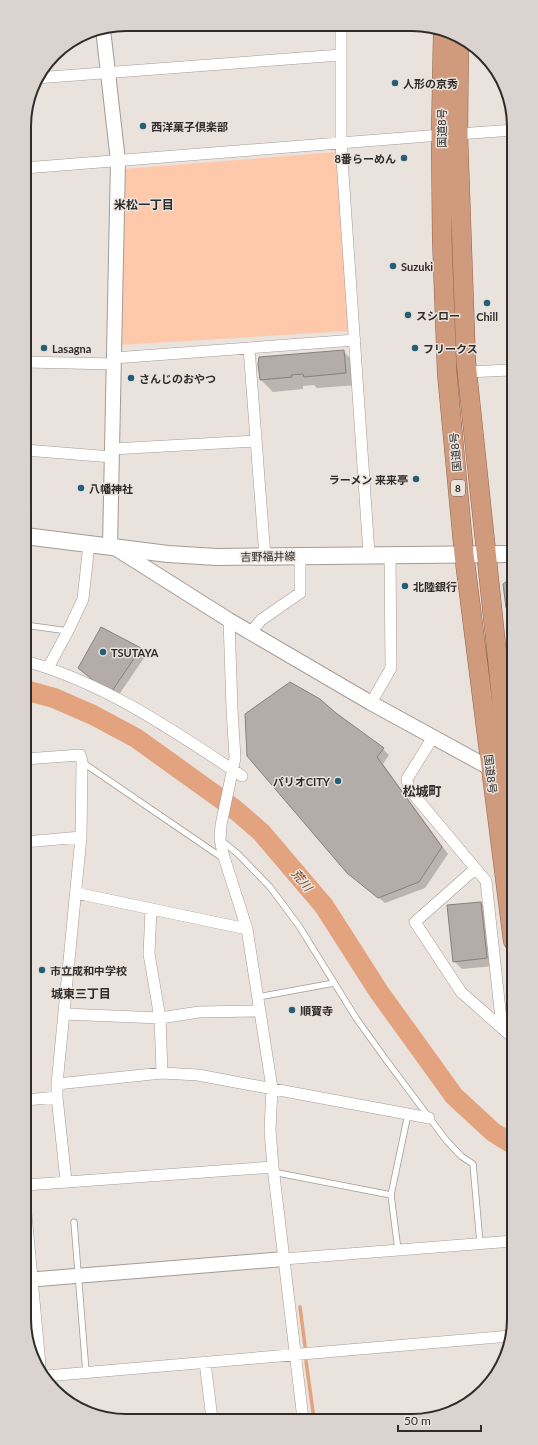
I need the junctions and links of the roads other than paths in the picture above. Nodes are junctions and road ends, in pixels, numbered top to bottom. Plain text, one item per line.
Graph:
1 (341, 31) edge
2 (104, 34) edge
3 (443, 37) edge
4 (459, 44) edge
5 (341, 55) junction
6 (108, 73) junction
7 (45, 77) edge
8 (507, 130) edge
9 (450, 134) junction
10 (341, 144) junction
11 (118, 161) junction
12 (31, 167) edge
13 (355, 340) junction
14 (249, 348) junction
15 (114, 361) junction
16 (31, 362) edge
17 (507, 370) edge
18 (467, 372) junction
19 (256, 441) junction
20 (31, 450) edge
21 (112, 453) junction
22 (31, 537) edge
23 (89, 544) junction
24 (112, 546) junction
25 (369, 554) junction
26 (390, 554) junction
27 (464, 554) junction
28 (486, 554) junction
29 (507, 554) edge
30 (300, 556) junction
31 (265, 557) junction
32 (229, 620) junction
33 (31, 626) edge
34 (68, 631) junction
35 (250, 633) junction
36 (31, 663) edge
37 (48, 668) junction
38 (371, 702) junction
39 (433, 737) junction
40 (507, 744) edge
41 (31, 759) edge
42 (82, 762) junction
43 (490, 768) junction
44 (235, 774) junction
45 (507, 778) edge
46 (81, 837) junction
47 (220, 839) junction
48 (31, 841) edge
49 (225, 859) junction
50 (475, 869) junction
51 (76, 894) junction
52 (507, 896) edge
53 (151, 909) junction
54 (247, 929) junction
55 (334, 984) junction
56 (258, 997) junction
57 (260, 1011) junction
58 (64, 1014) junction
59 (160, 1018) junction
60 (502, 1028) junction
61 (507, 1032) edge
62 (162, 1073) junction
63 (57, 1084) junction
64 (272, 1088) junction
65 (57, 1097) junction
66 (31, 1100) edge
67 (408, 1114) junction
68 (429, 1118) junction
69 (273, 1170) junction
70 (66, 1181) junction
71 (31, 1184) edge
72 (391, 1195) junction
73 (74, 1222) dead end
74 (507, 1242) edge
75 (480, 1244) junction
76 (398, 1250) junction
77 (284, 1259) junction
78 (79, 1276) junction
79 (31, 1280) edge
80 (31, 1296) edge
81 (505, 1337) edge
82 (39, 1355) edge
83 (295, 1355) junction
84 (205, 1362) junction
85 (86, 1372) junction
86 (50, 1376) edge
87 (211, 1414) edge
88 (302, 1414) edge

1 - 5 street
2 - 6 street
3 - 9 highway, 国道8号 / 8
4 - 9 highway, 国道8号 / 8
5 - 6 street
5 - 10 street
6 - 7 street
6 - 11 street
8 - 9 street
9 - 10 street
9 - 18 highway, 国道8号 / 8
9 - 27 highway, 国道8号 / 8
10 - 11 street
10 - 13 street
11 - 12 street
11 - 15 street
13 - 14 street
13 - 25 street
14 - 15 street
14 - 19 street
15 - 16 street
15 - 21 street
17 - 18 street
18 - 28 highway, 国道8号 / 8
19 - 21 street
19 - 31 street
20 - 21 street
21 - 24 street
22 - 23 main road, 吉野福井線
23 - 24 main road, 吉野福井線
23 - 34 street
24 - 31 main road, 吉野福井線
24 - 32 street
25 - 26 main road, 吉野福井線
25 - 30 main road, 吉野福井線
26 - 27 main road, 吉野福井線
26 - 38 street
27 - 28 main road, 吉野福井線
27 - 43 highway, 国道8号 / 8
28 - 29 main road, 吉野福井線
28 - 40 highway, 国道8号 / 8
30 - 31 main road, 吉野福井線
30 - 35 street
32 - 35 street
32 - 44 street
33 - 34 lane
34 - 37 street
35 - 38 street
36 - 37 street
37 - 44 street
38 - 39 street
39 - 43 street
39 - 50 street
41 - 42 street
42 - 46 street
42 - 49 lane
43 - 45 street
43 - 52 highway, 国道8号 / 8
44 - 47 street
46 - 48 street
46 - 51 street
47 - 49 street
47 - 55 lane
49 - 54 street
50 - 60 street
50 - 60 street
51 - 53 street
51 - 58 street
53 - 54 street
53 - 59 street
54 - 56 street
55 - 56 lane
55 - 68 lane
56 - 57 street
57 - 59 street
57 - 64 street
58 - 59 street
58 - 63 street
59 - 62 street
60 - 61 street
62 - 63 street
62 - 64 street
63 - 65 street
64 - 67 street
64 - 69 street
65 - 66 street
65 - 70 street
67 - 68 street
67 - 72 lane
68 - 75 lane
69 - 70 street
69 - 72 lane
69 - 77 street
70 - 71 street
72 - 76 lane
73 - 78 lane
74 - 75 street
75 - 76 street
76 - 77 street
77 - 78 street
77 - 83 street
78 - 79 street
78 - 85 lane
80 - 82 street
81 - 83 street
83 - 84 street
83 - 88 street
84 - 85 street
84 - 87 street
85 - 86 street

